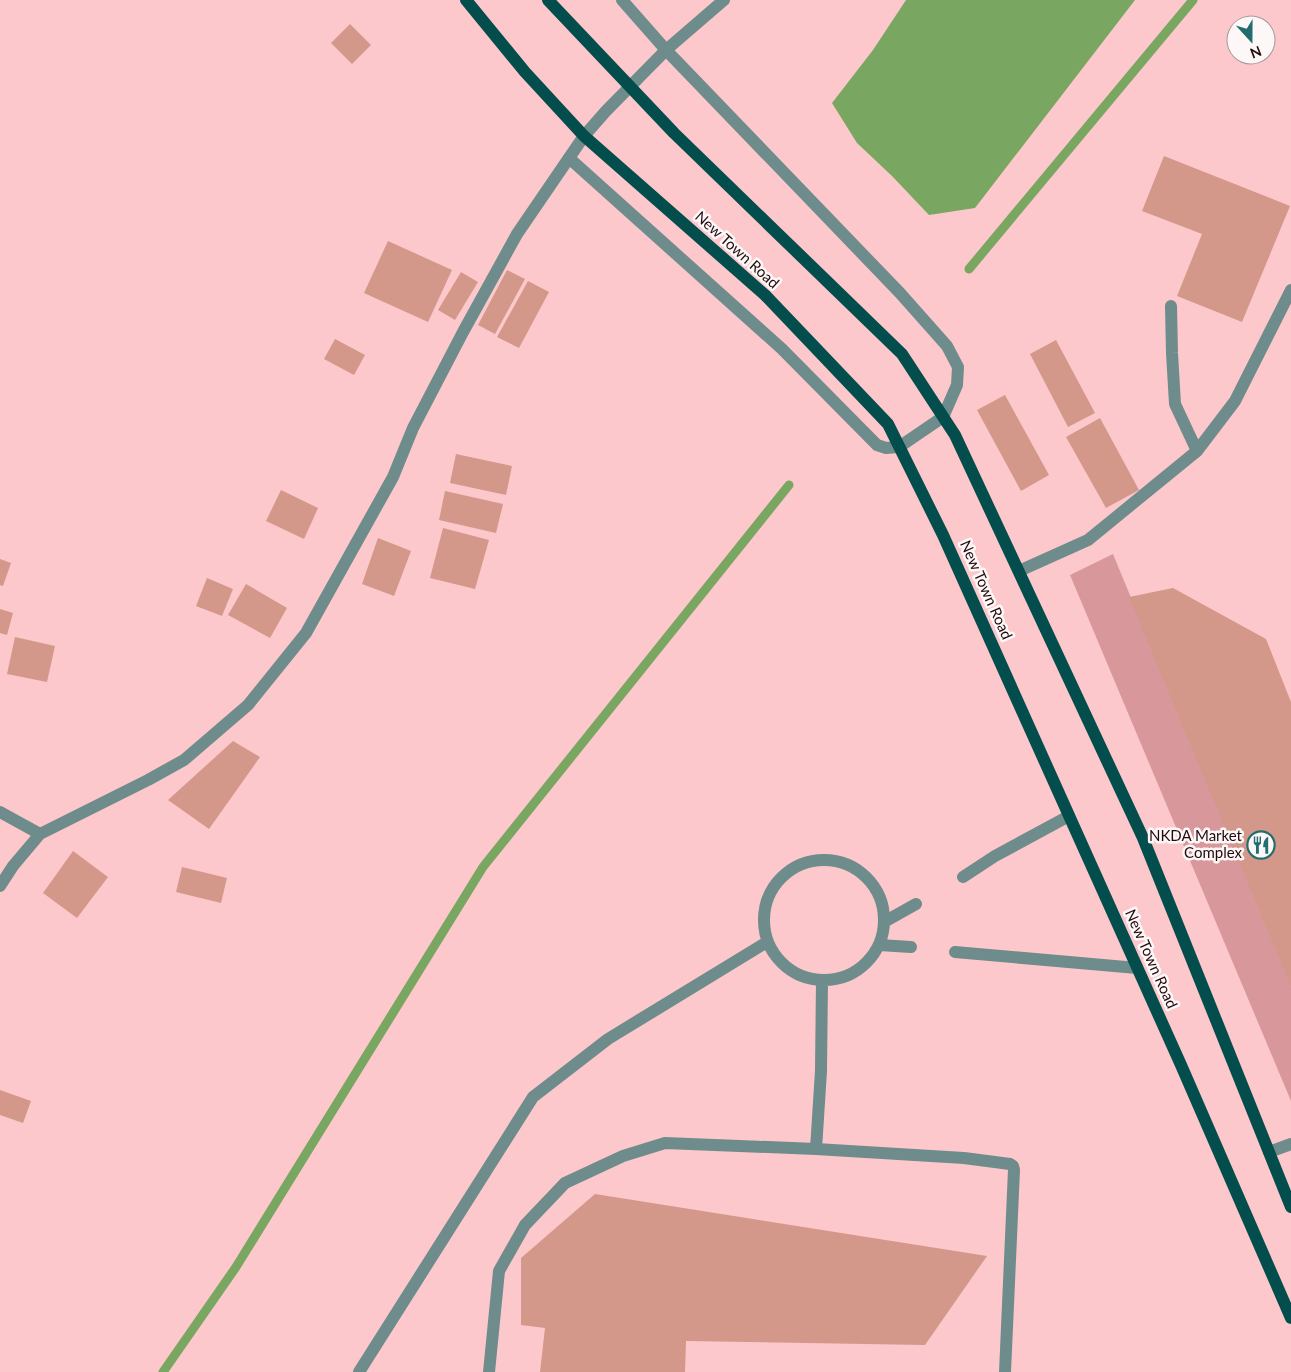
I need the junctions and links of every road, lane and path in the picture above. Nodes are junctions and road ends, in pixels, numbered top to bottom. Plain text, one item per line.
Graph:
1 (466, 0) edge
2 (548, 0) edge
3 (622, 0) edge
4 (724, 0) edge
5 (666, 50) junction
6 (629, 86) junction
7 (584, 136) junction
8 (569, 158) junction
9 (1291, 290) edge
10 (1171, 306) dead end
11 (944, 417) junction
12 (899, 447) junction
13 (1197, 451) junction
14 (1019, 571) junction
15 (0, 812) edge
16 (1069, 816) junction
17 (40, 834) junction
18 (963, 877) dead end
19 (0, 886) edge
20 (916, 904) dead end
21 (884, 922) junction
22 (767, 942) junction
23 (879, 945) junction
24 (911, 947) dead end
25 (955, 952) dead end
26 (1137, 968) junction
27 (822, 981) junction
28 (1291, 1144) edge
29 (816, 1149) junction
30 (1269, 1152) junction
31 (1291, 1207) edge
32 (1291, 1318) edge
33 (359, 1372) edge
34 (489, 1372) edge
35 (1005, 1372) edge

1 - 7 main road, New Town Road
2 - 6 main road
3 - 5 street
4 - 5 street
5 - 6 street
5 - 11 street
6 - 7 street
6 - 11 main road
7 - 8 street
7 - 12 main road, New Town Road
8 - 12 street
8 - 17 street
9 - 13 street
10 - 13 street
11 - 12 street
11 - 14 main road
12 - 16 main road, New Town Road
13 - 14 street
14 - 30 main road
15 - 17 street
16 - 18 street
16 - 26 main road, New Town Road
17 - 19 street
20 - 21 street
21 - 22 street
21 - 23 street
22 - 27 street
22 - 33 street
23 - 24 street
23 - 27 street
25 - 26 street
26 - 32 main road, New Town Road
27 - 29 street
28 - 30 street
29 - 34 street
29 - 35 street
30 - 31 main road

